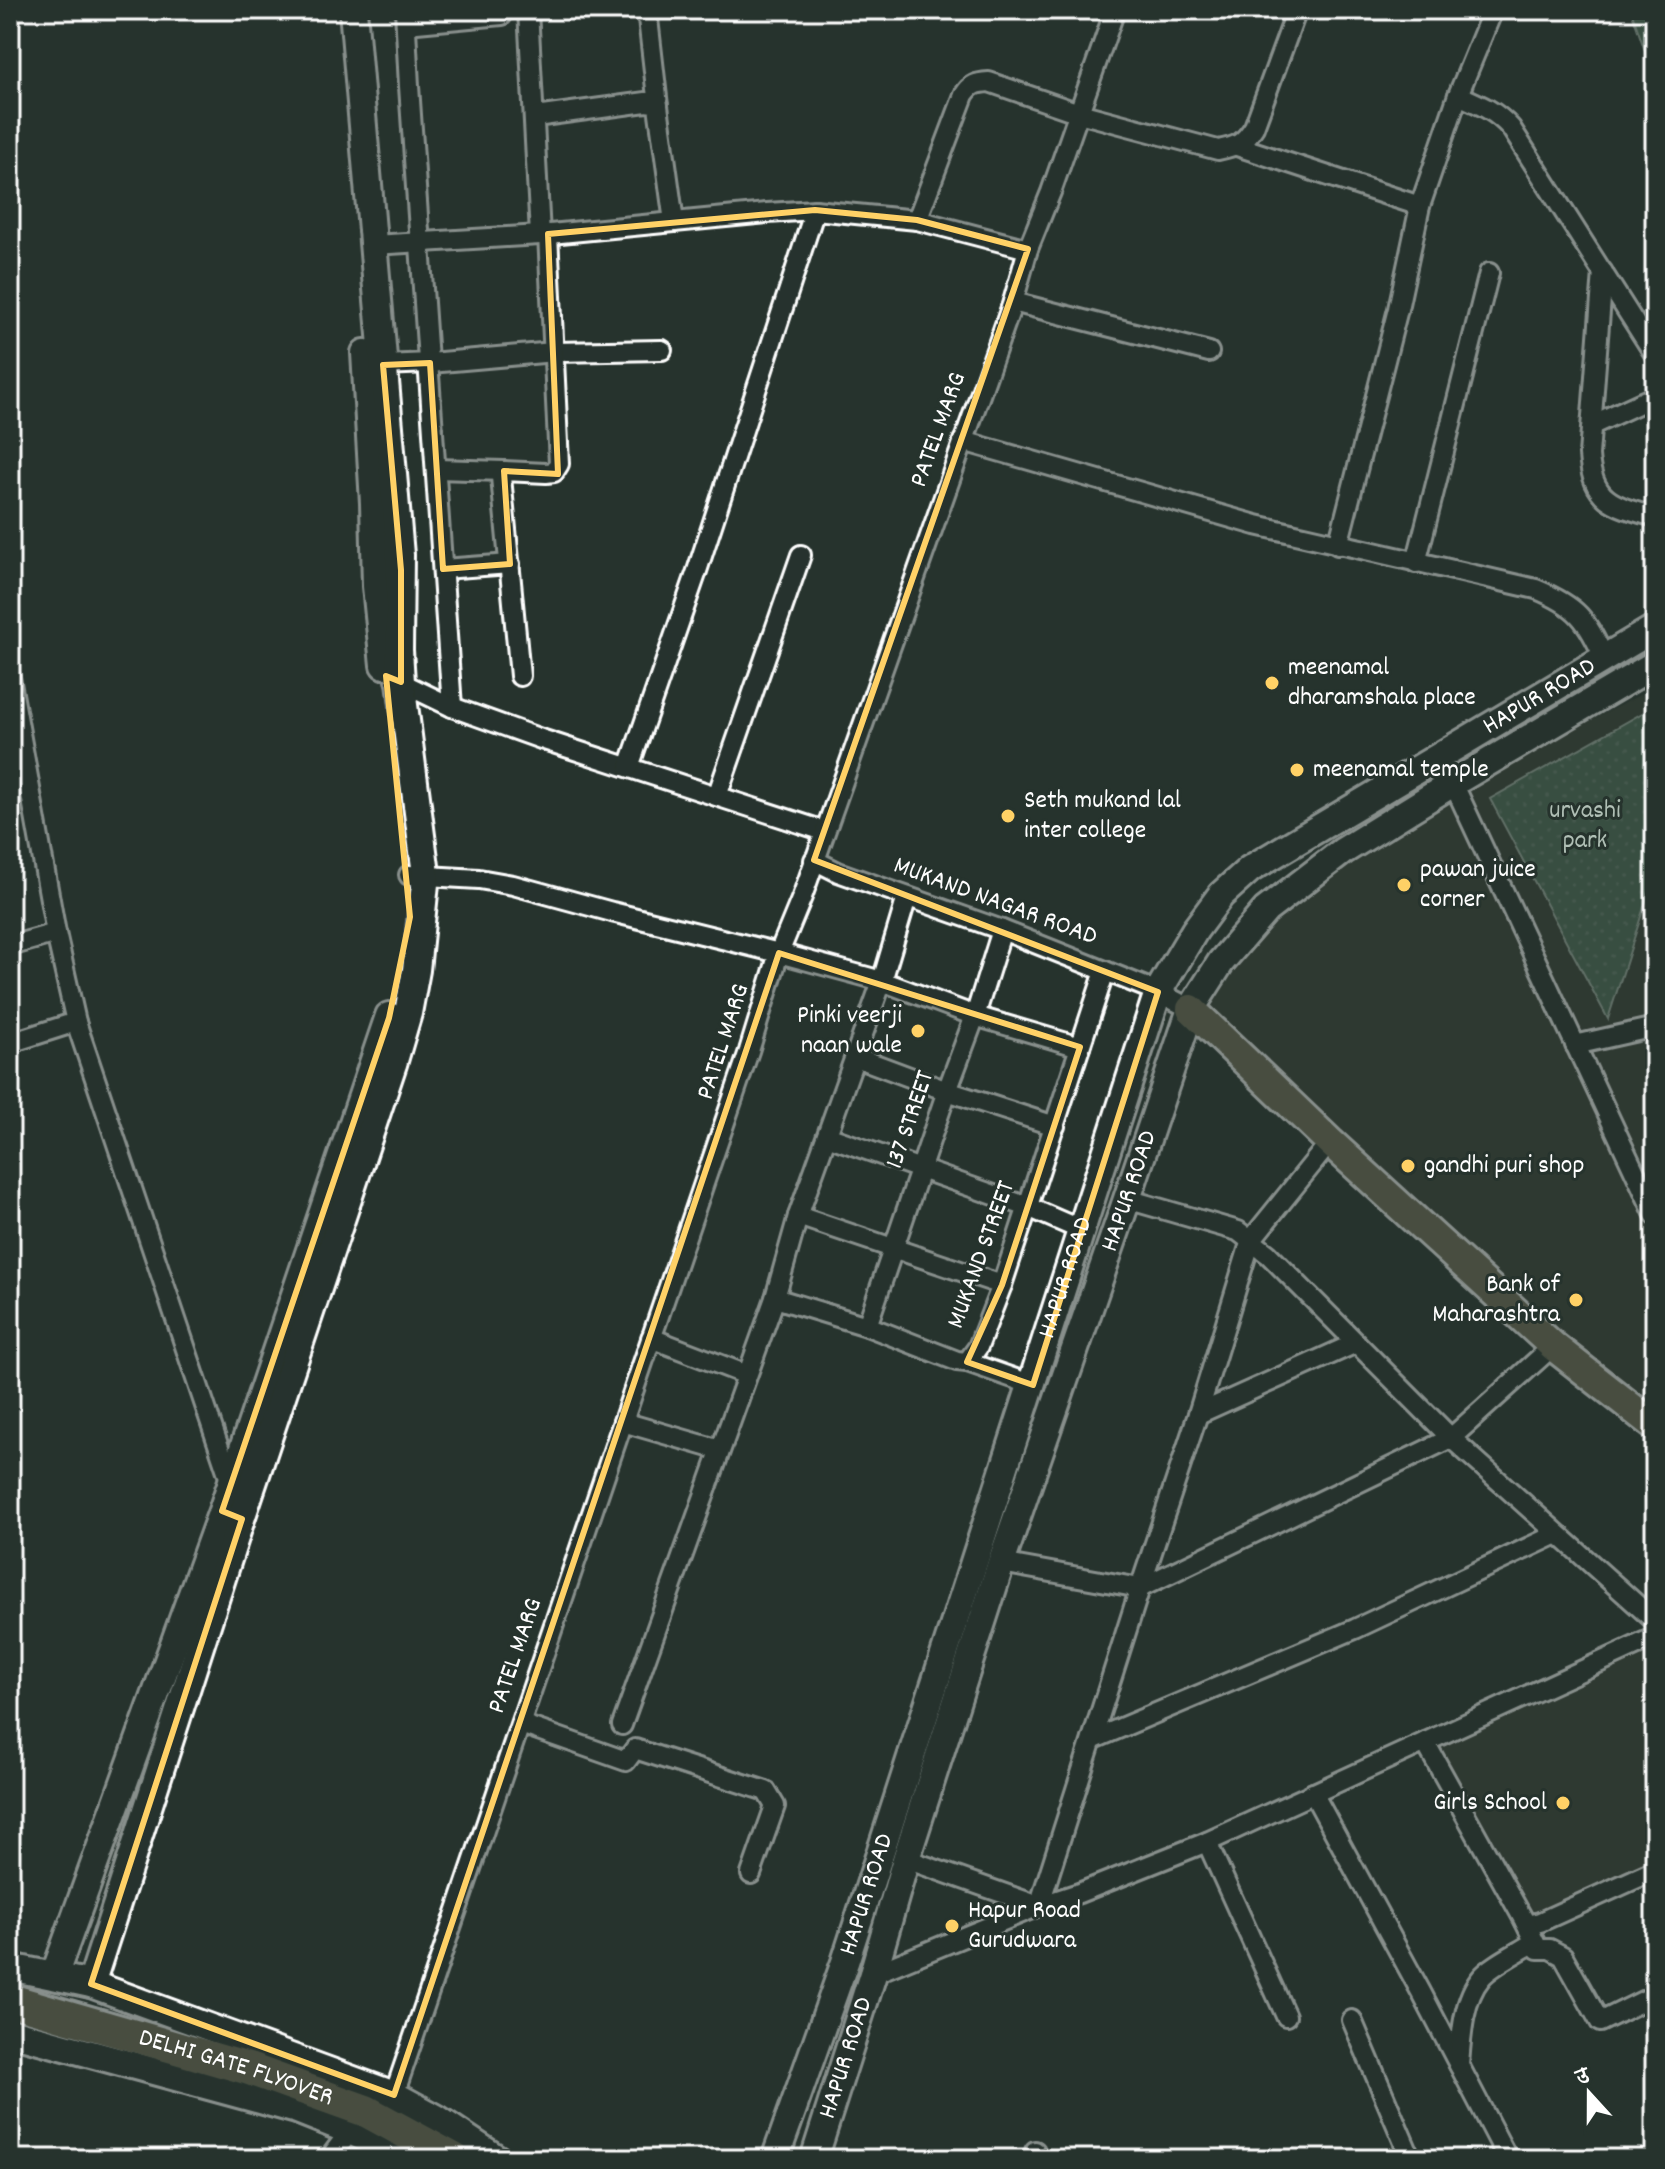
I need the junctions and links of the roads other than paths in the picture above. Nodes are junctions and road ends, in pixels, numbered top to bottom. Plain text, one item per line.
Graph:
1 (339, 10) edge
2 (353, 10) edge
3 (528, 10) edge
4 (647, 10) edge
5 (1115, 10) edge
6 (1297, 10) edge
7 (1493, 10) edge
8 (502, 15) dead end
9 (406, 17) edge
10 (1458, 95) junction
11 (658, 106) junction
12 (1079, 113) junction
13 (535, 117) junction
14 (1237, 146) junction
15 (1420, 206) junction
16 (815, 210) junction
17 (917, 220) junction
18 (674, 222) junction
19 (544, 234) junction
20 (420, 242) junction
21 (373, 245) junction
22 (1028, 249) junction
23 (1603, 272) junction
24 (1489, 273) dead end
25 (1013, 302) junction
26 (662, 350) dead end
27 (554, 352) junction
28 (1209, 352) dead end
29 (1655, 355) edge
30 (430, 363) junction
31 (383, 365) junction
32 (1655, 396) edge
33 (1592, 425) junction
34 (963, 441) junction
35 (436, 469) junction
36 (504, 471) junction
37 (1655, 517) edge
38 (1338, 545) junction
39 (801, 555) dead end
40 (1416, 563) junction
41 (510, 564) junction
42 (443, 569) junction
43 (1655, 628) edge
44 (1605, 659) junction
45 (1655, 664) edge
46 (520, 676) dead end
47 (10, 677) edge
48 (393, 679) junction
49 (452, 707) junction
50 (629, 767) junction
51 (1453, 783) junction
52 (717, 796) junction
53 (824, 831) junction
54 (814, 860) junction
55 (417, 874) junction
56 (907, 897) junction
57 (1002, 930) junction
58 (56, 933) junction
59 (10, 946) edge
60 (779, 953) junction
61 (1105, 971) junction
62 (882, 981) junction
63 (1158, 992) junction
64 (1191, 1009) junction
65 (975, 1016) junction
66 (76, 1022) junction
67 (1655, 1027) edge
68 (10, 1043) edge
69 (1575, 1045) junction
70 (1080, 1047) junction
71 (856, 1057) junction
72 (947, 1091) junction
73 (1055, 1126) junction
74 (827, 1136) junction
75 (1330, 1142) junction
76 (922, 1169) junction
77 (1127, 1199) junction
78 (1028, 1207) junction
79 (1655, 1215) edge
80 (798, 1216) junction
81 (1081, 1230) junction
82 (1251, 1240) junction
83 (894, 1249) junction
84 (1002, 1285) junction
85 (775, 1298) junction
86 (867, 1326) junction
87 (651, 1338) junction
88 (1356, 1343) junction
89 (1553, 1346) junction
90 (967, 1362) junction
91 (747, 1375) junction
92 (1033, 1385) junction
93 (1198, 1414) junction
94 (623, 1422) junction
95 (1655, 1426) edge
96 (1451, 1438) junction
97 (720, 1450) junction
98 (231, 1483) junction
99 (232, 1515) junction
100 (1557, 1534) junction
101 (1001, 1563) junction
102 (1140, 1588) junction
103 (1655, 1621) edge
104 (1655, 1637) edge
105 (521, 1724) junction
106 (622, 1725) dead end
107 (1092, 1740) junction
108 (1425, 1742) junction
109 (1313, 1793) junction
110 (1207, 1842) junction
111 (906, 1859) junction
112 (1655, 1870) edge
113 (751, 1874) dead end
114 (1039, 1906) junction
115 (1525, 1922) junction
116 (1534, 1942) junction
117 (10, 1967) edge
118 (873, 1974) junction
119 (54, 1976) junction
120 (91, 1984) junction
121 (1655, 1995) edge
122 (10, 2000) edge
123 (1286, 2016) dead end
124 (1352, 2020) dead end
125 (10, 2032) edge
126 (1459, 2065) junction
127 (394, 2095) junction
128 (350, 2131) junction
129 (329, 2159) edge
130 (411, 2159) edge
131 (454, 2159) edge
132 (498, 2159) edge
133 (775, 2159) edge
134 (814, 2159) edge
135 (1411, 2159) edge
136 (1508, 2159) edge

1 - 48 main road
2 - 21 main road
3 - 13 street
4 - 11 street
5 - 12 street, PATEL MARG
6 - 14 street
7 - 10 street
8 - 9 street
9 - 20 street
10 - 15 street
10 - 23 street
11 - 13 street
11 - 18 street
12 - 14 street
12 - 17 street
12 - 22 street, PATEL MARG
13 - 19 street
14 - 15 street
15 - 38 street
16 - 17 street
16 - 18 street
16 - 50 street
17 - 22 street
18 - 19 street
19 - 20 street
19 - 27 street
20 - 21 street
20 - 30 street
21 - 31 main road
22 - 25 street, PATEL MARG
23 - 29 street
23 - 33 street
24 - 40 street
25 - 28 street
25 - 34 street, PATEL MARG
26 - 27 street
27 - 30 street
27 - 36 street
30 - 31 street
30 - 35 street
31 - 48 main road
32 - 33 street
33 - 37 street
34 - 38 street
34 - 53 street, PATEL MARG
35 - 36 street
35 - 42 street
36 - 41 street
38 - 40 street
39 - 52 street
40 - 44 street
41 - 42 street
41 - 46 street
42 - 49 street
43 - 44 main road, HAPUR ROAD
44 - 63 main road, HAPUR ROAD
45 - 51 main road, HAPUR ROAD
47 - 58 street
48 - 49 street
48 - 55 main road
49 - 50 street
50 - 52 street
51 - 64 main road, HAPUR ROAD
51 - 69 street
52 - 53 street
53 - 54 street, PATEL MARG
54 - 56 street, MUKAND NAGAR ROAD
54 - 60 street, PATEL MARG
55 - 60 street
55 - 98 main road
55 - 99 main road
56 - 57 street, MUKAND NAGAR ROAD
56 - 62 street
57 - 61 street, MUKAND NAGAR ROAD
57 - 65 street, 137 STREET
58 - 59 street
58 - 66 street
60 - 62 street
60 - 87 street, PATEL MARG
61 - 63 street, MUKAND NAGAR ROAD
61 - 70 street, MUKAND STREET
62 - 65 street
62 - 71 street
63 - 64 street, MUKAND NAGAR ROAD
63 - 81 main road, HAPUR ROAD
64 - 75 main road
64 - 77 main road, HAPUR ROAD
65 - 70 street
65 - 72 street, 137 STREET
66 - 68 street
66 - 98 street
67 - 69 street
69 - 79 street
70 - 73 street, MUKAND STREET
71 - 72 street
71 - 74 street
72 - 73 street
72 - 76 street, 137 STREET
73 - 78 street, MUKAND STREET
74 - 76 street
74 - 80 street
75 - 82 street
75 - 89 main road
76 - 78 street
76 - 83 street, 137 STREET
77 - 82 street
77 - 101 main road, HAPUR ROAD
78 - 81 street
78 - 84 street, MUKAND STREET
80 - 83 street
80 - 85 street
81 - 92 main road, HAPUR ROAD
82 - 88 street
82 - 93 street
83 - 84 street
83 - 86 street, 137 STREET
84 - 90 street, MUKAND STREET
85 - 86 street, MUKAND STREET
85 - 91 street
86 - 90 street, MUKAND STREET
87 - 91 street
87 - 94 street, PATEL MARG
88 - 93 street
88 - 96 street
89 - 95 main road
89 - 96 street
90 - 92 street
91 - 97 street
92 - 133 main road, HAPUR ROAD
93 - 102 street
94 - 97 street
94 - 105 street, PATEL MARG
96 - 100 street
96 - 102 street
97 - 106 street
98 - 99 main road
99 - 119 main road
99 - 120 main road
100 - 103 street
100 - 107 street
101 - 102 street
101 - 111 main road, HAPUR ROAD
102 - 107 street
104 - 108 street
105 - 113 street
105 - 127 street, PATEL MARG
107 - 114 street
108 - 109 street
108 - 115 street
109 - 110 street
109 - 126 street
110 - 114 street
110 - 123 street
111 - 114 street
111 - 118 main road, HAPUR ROAD
112 - 115 street
114 - 118 street
115 - 116 street
116 - 121 street
116 - 126 street
117 - 119 main road
118 - 134 main road, HAPUR ROAD
119 - 120 main road
120 - 127 main road
122 - 131 highway, DELHI GATE FLYOVER
124 - 135 street
125 - 128 main road
126 - 136 street
127 - 132 main road
128 - 129 street
128 - 130 main road

